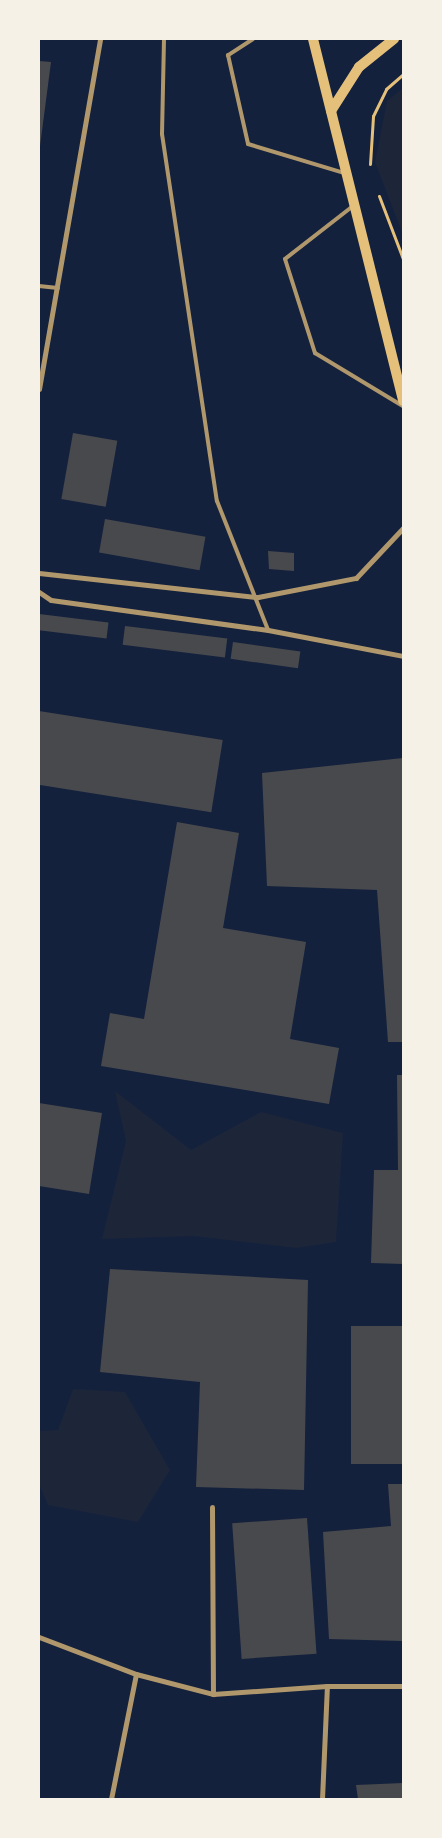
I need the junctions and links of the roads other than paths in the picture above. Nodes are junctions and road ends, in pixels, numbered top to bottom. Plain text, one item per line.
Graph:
1 (100, 39) edge
2 (164, 39) edge
3 (253, 39) edge
4 (313, 39) edge
5 (394, 39) edge
6 (331, 111) junction
7 (347, 174) junction
8 (355, 206) junction
9 (39, 286) edge
10 (58, 288) junction
11 (39, 389) edge
12 (403, 401) edge
13 (403, 406) edge
14 (403, 528) edge
15 (39, 573) edge
16 (39, 592) edge
17 (258, 597) junction
18 (268, 630) junction
19 (403, 656) edge
20 (212, 1507) dead end
21 (39, 1637) edge
22 (136, 1674) junction
23 (326, 1686) junction
24 (403, 1686) edge
25 (213, 1694) junction
26 (111, 1799) edge
27 (322, 1799) edge

1 - 10 street
2 - 17 lane
3 - 7 lane
4 - 6 main road
5 - 6 main road
6 - 7 main road
7 - 8 main road
8 - 12 main road
8 - 13 lane
9 - 10 lane
10 - 11 street
14 - 17 street
15 - 17 street
16 - 18 street
17 - 18 lane
18 - 19 street
20 - 25 street
21 - 22 street
22 - 25 street
22 - 26 street
23 - 24 street
23 - 25 street
23 - 27 street

